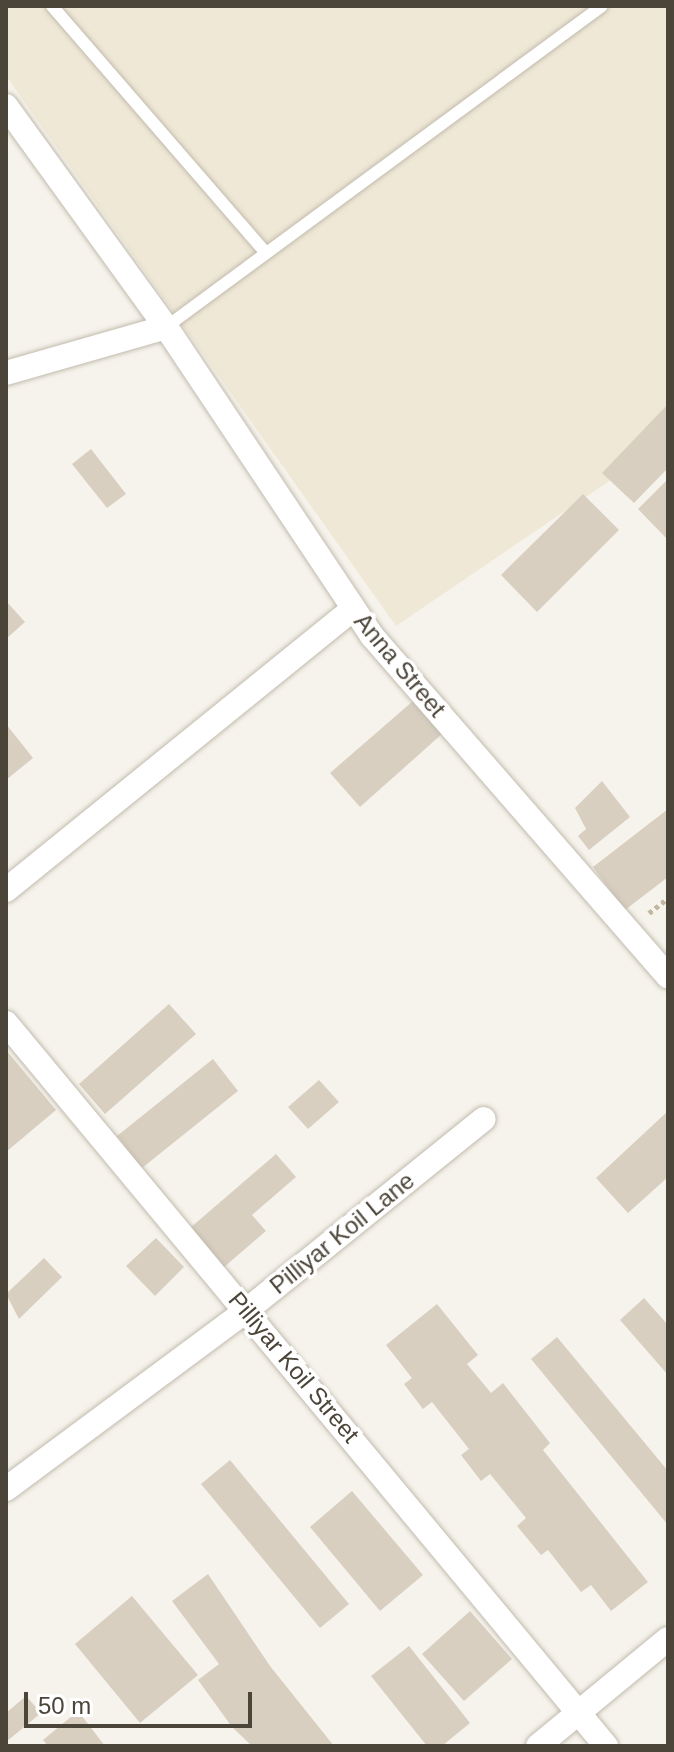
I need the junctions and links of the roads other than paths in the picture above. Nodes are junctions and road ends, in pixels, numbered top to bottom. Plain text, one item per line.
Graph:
1 (52, 6) edge
2 (602, 6) edge
3 (6, 106) edge
4 (264, 251) junction
5 (166, 327) junction
6 (6, 373) edge
7 (353, 609) junction
8 (6, 890) edge
9 (668, 976) edge
10 (6, 1023) edge
11 (484, 1119) dead end
12 (247, 1310) junction
13 (6, 1489) edge
14 (668, 1639) edge
15 (579, 1713) junction
16 (538, 1746) edge
17 (606, 1746) edge

1 - 4 lane
2 - 4 lane
3 - 5 street, Anna Street
4 - 5 lane
5 - 6 street
5 - 7 street, Anna Street
7 - 8 street
7 - 9 street, Anna Street
10 - 12 street, Pilliyar Koil Street
11 - 12 street, Pilliyar Koil Lane
12 - 13 street, Pilliyar Koil Lane
12 - 15 street, Pilliyar Koil Street
14 - 15 street
15 - 16 street
15 - 17 street, Pilliyar Koil Street

